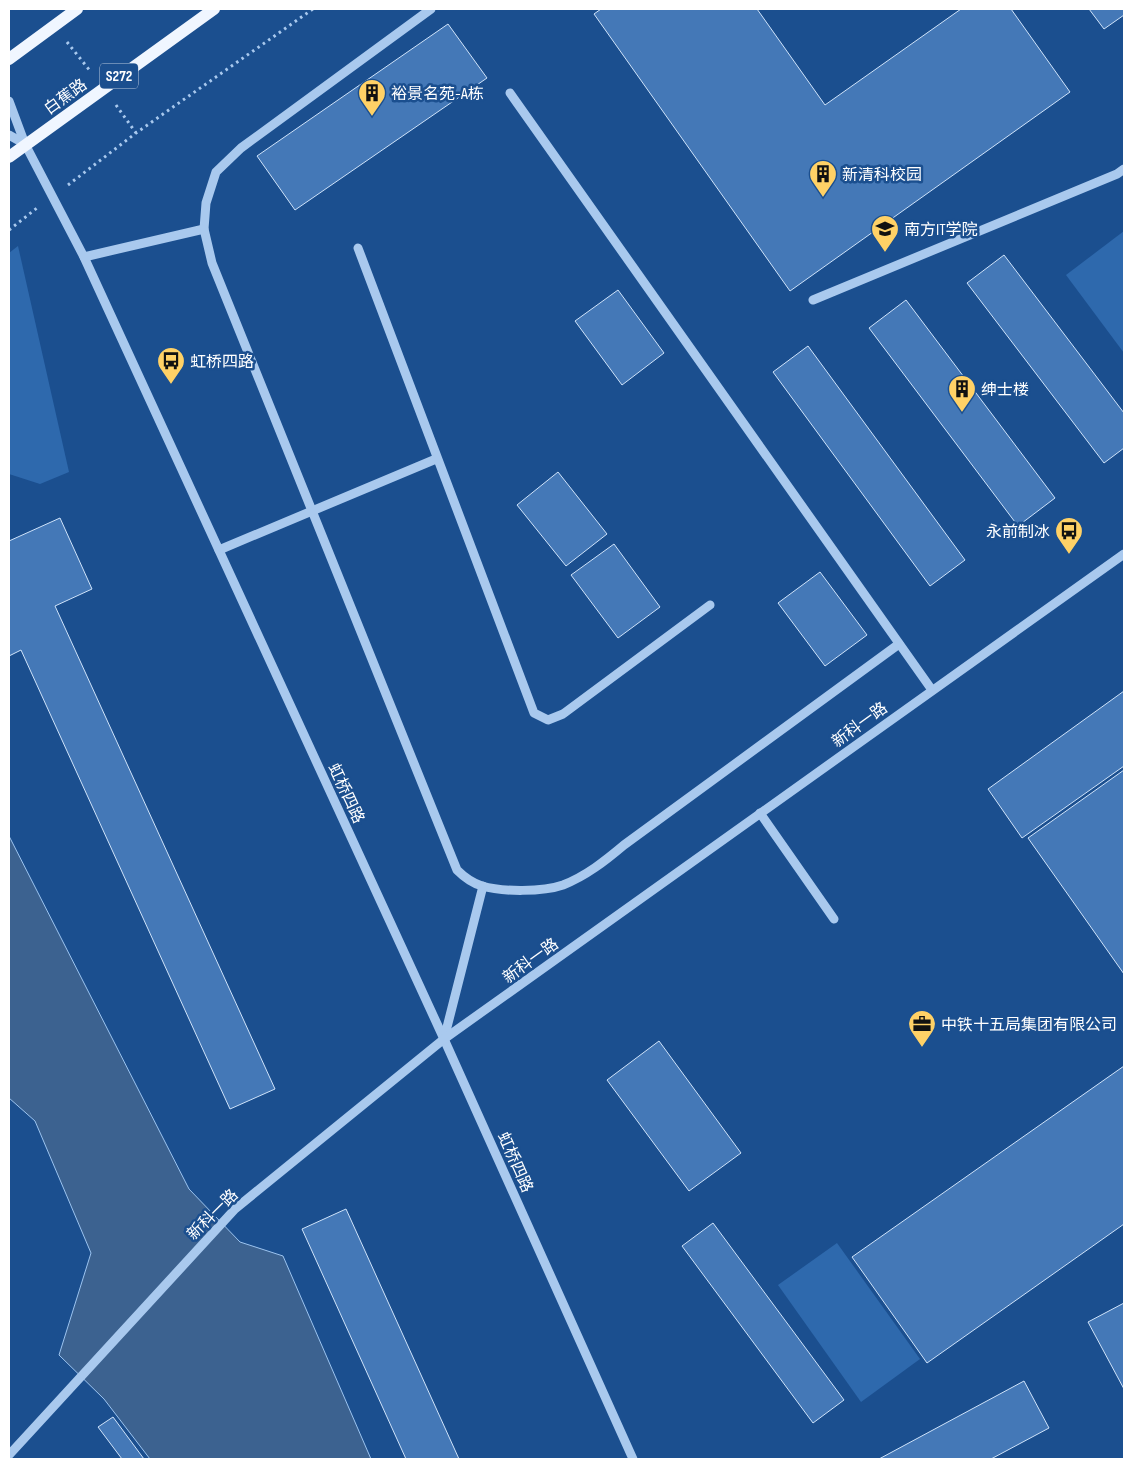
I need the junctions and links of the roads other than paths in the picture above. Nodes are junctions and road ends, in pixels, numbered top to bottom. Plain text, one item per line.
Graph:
1 (77, 9) edge
2 (214, 9) edge
3 (431, 9) edge
4 (9, 59) edge
5 (510, 93) dead end
6 (9, 101) edge
7 (9, 135) edge
8 (25, 144) junction
9 (9, 157) edge
10 (1124, 169) edge
11 (204, 229) junction
12 (358, 248) dead end
13 (84, 256) junction
14 (812, 300) dead end
15 (436, 459) junction
16 (312, 511) junction
17 (219, 550) junction
18 (1124, 554) edge
19 (710, 605) dead end
20 (899, 644) junction
21 (932, 690) junction
22 (760, 813) junction
23 (483, 886) junction
24 (834, 919) dead end
25 (444, 1039) junction
26 (9, 1455) edge
27 (633, 1459) edge

1 - 4 main road
2 - 8 main road, 白蕉路 / S272
3 - 11 street
5 - 20 street
6 - 8 street, 虹桥四路
7 - 8 street
8 - 9 main road, 白蕉路 / S272
8 - 13 street, 虹桥四路
10 - 14 street
11 - 13 street
11 - 16 street
12 - 15 street
13 - 17 street, 虹桥四路
15 - 16 street
15 - 19 street
16 - 17 street
16 - 23 street
17 - 25 street, 虹桥四路
18 - 21 street, 新科一路
20 - 21 street
20 - 23 street
21 - 22 street, 新科一路
22 - 24 street
22 - 25 street, 新科一路
23 - 25 street
25 - 26 street, 新科一路
25 - 27 street, 虹桥四路

